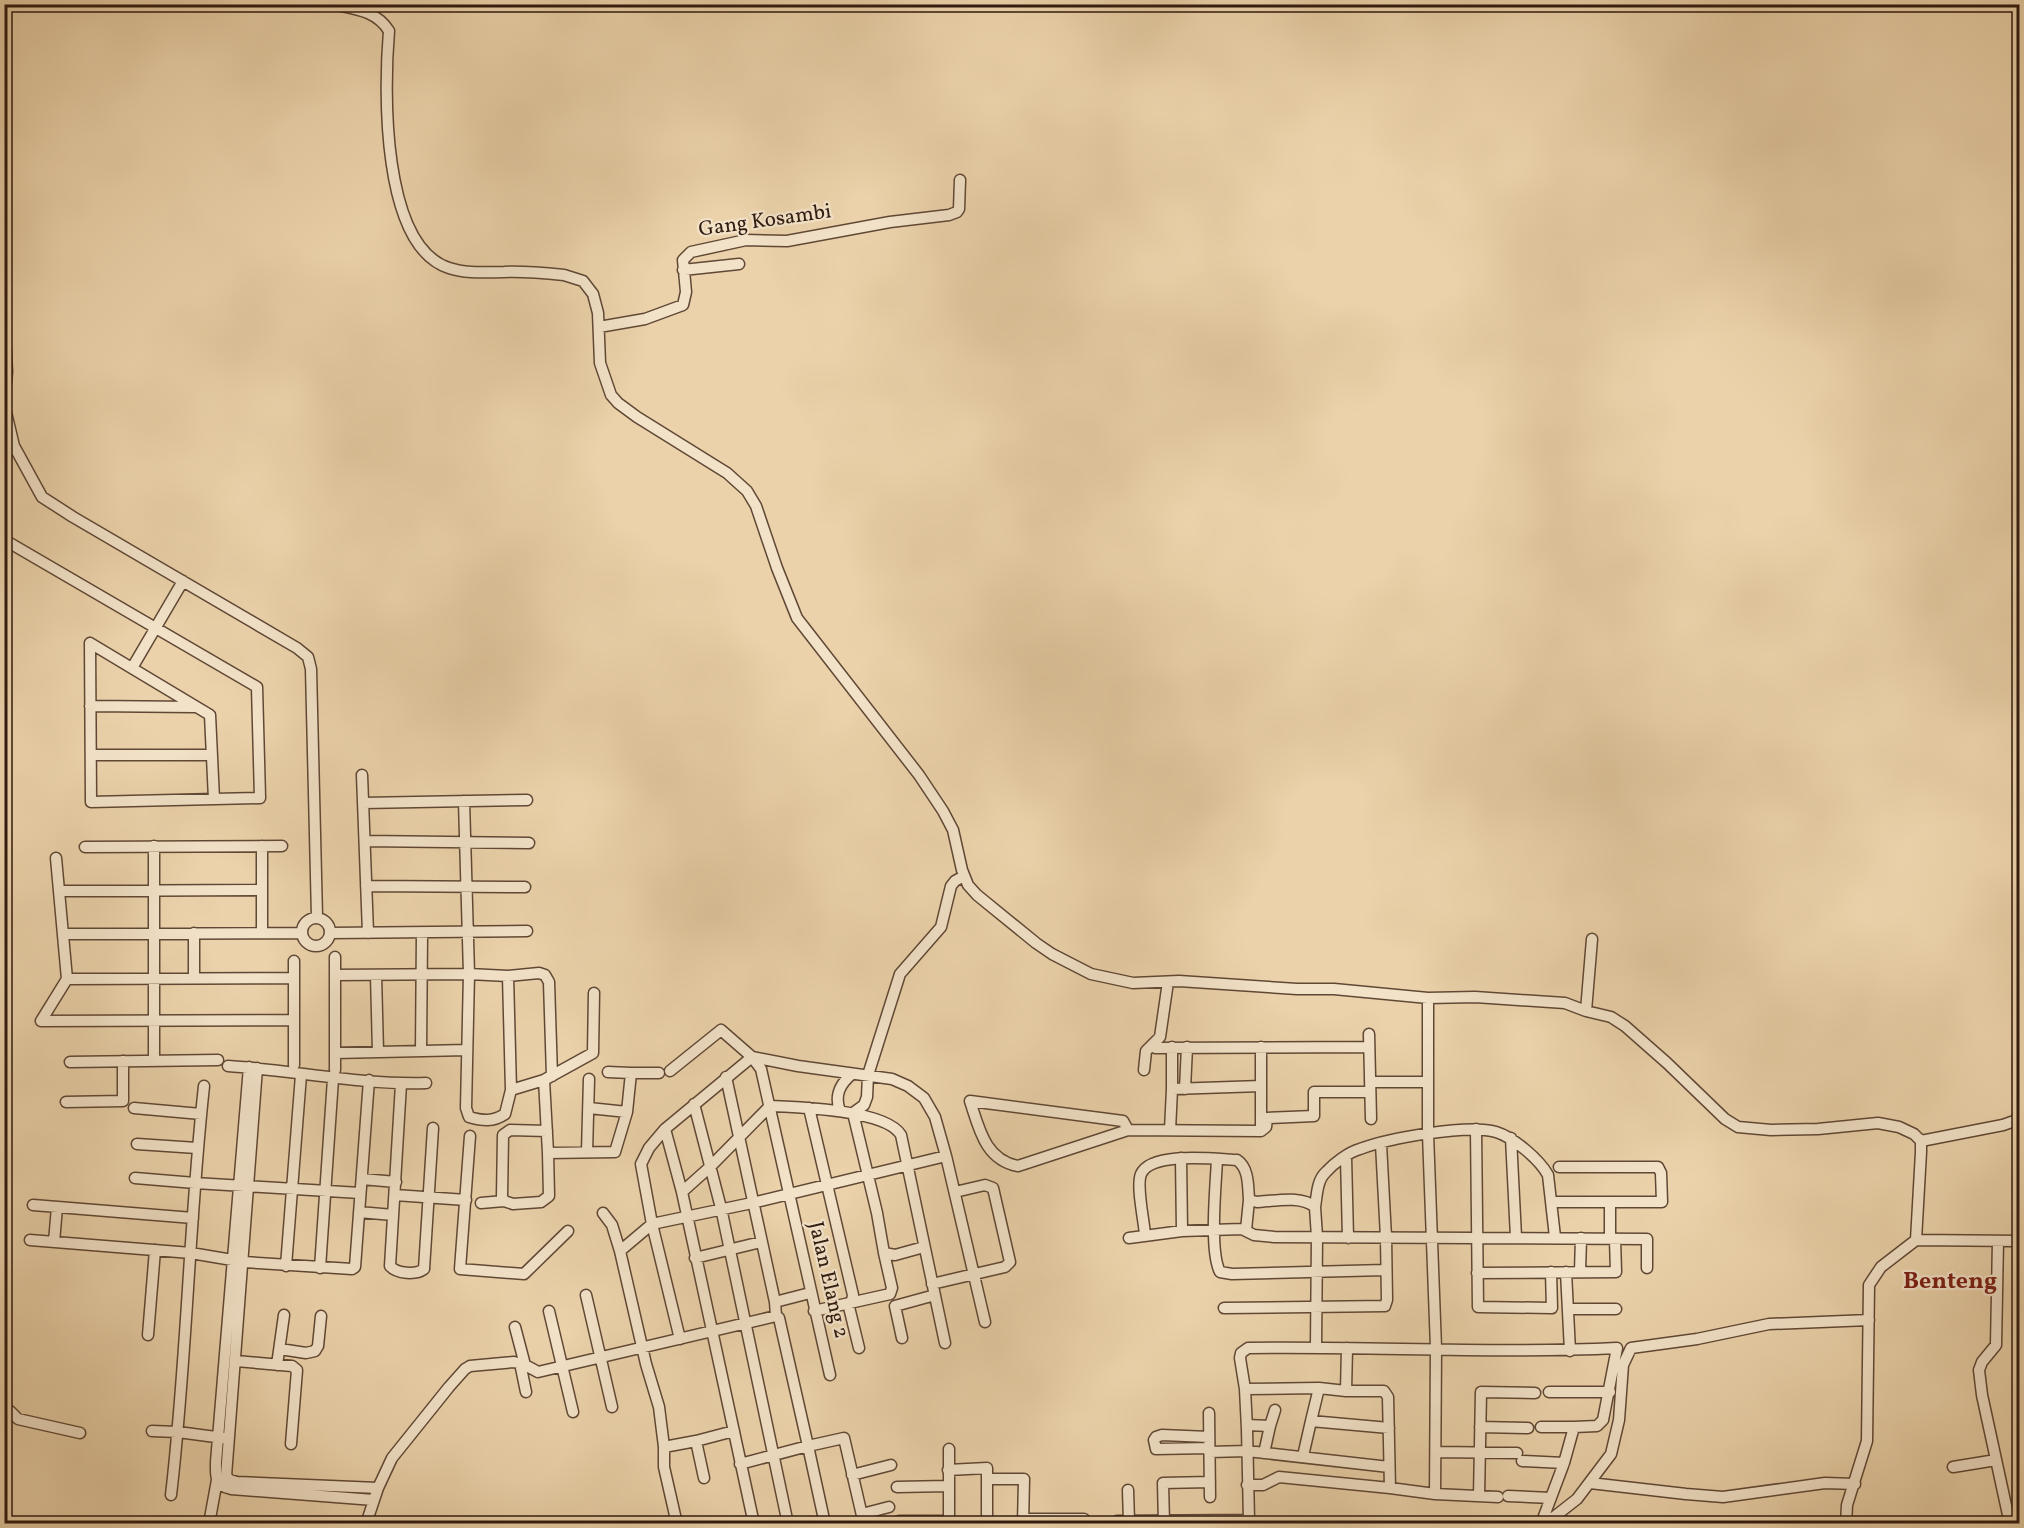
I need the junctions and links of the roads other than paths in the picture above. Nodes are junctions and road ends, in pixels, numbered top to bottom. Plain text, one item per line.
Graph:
1 (332, 4) edge
2 (360, 7) edge
3 (960, 180) dead end
4 (739, 264) dead end
5 (683, 270) junction
6 (4, 317) edge
7 (599, 327) junction
8 (4, 403) edge
9 (8, 542) dead end
10 (183, 581) junction
11 (156, 628) junction
12 (132, 668) junction
13 (90, 706) junction
14 (197, 707) junction
15 (91, 755) junction
16 (212, 755) junction
17 (363, 775) dead end
18 (214, 800) junction
19 (527, 800) dead end
20 (464, 801) junction
21 (363, 803) junction
22 (364, 841) junction
23 (465, 842) junction
24 (529, 843) dead end
25 (154, 846) junction
26 (262, 846) junction
27 (282, 846) dead end
28 (86, 847) dead end
29 (56, 858) dead end
30 (964, 876) junction
31 (466, 885) junction
32 (366, 886) junction
33 (525, 887) dead end
34 (154, 890) junction
35 (262, 890) junction
36 (59, 891) junction
37 (317, 917) junction
38 (527, 930) dead end
39 (194, 933) junction
40 (262, 933) junction
41 (302, 933) junction
42 (330, 933) junction
43 (368, 933) junction
44 (422, 933) junction
45 (467, 933) junction
46 (64, 934) junction
47 (154, 934) junction
48 (1592, 939) dead end
49 (335, 957) dead end
50 (294, 961) dead end
51 (469, 974) junction
52 (335, 975) junction
53 (376, 975) junction
54 (421, 975) junction
55 (508, 976) junction
56 (154, 978) junction
57 (194, 978) junction
58 (294, 978) junction
59 (67, 979) junction
60 (1168, 982) junction
61 (594, 993) dead end
62 (1428, 998) junction
63 (1586, 1011) junction
64 (294, 1020) junction
65 (154, 1021) junction
66 (1369, 1034) dead end
67 (1172, 1047) junction
68 (1186, 1047) junction
69 (1261, 1047) junction
70 (1369, 1047) junction
71 (1155, 1048) dead end
72 (467, 1050) junction
73 (421, 1051) junction
74 (378, 1052) junction
75 (335, 1053) junction
76 (752, 1057) junction
77 (123, 1061) junction
78 (154, 1061) junction
79 (70, 1062) dead end
80 (253, 1067) junction
81 (298, 1070) junction
82 (1144, 1070) dead end
83 (608, 1072) dead end
84 (631, 1073) junction
85 (334, 1074) junction
86 (852, 1074) junction
87 (868, 1075) junction
88 (726, 1077) junction
89 (548, 1078) junction
90 (589, 1079) dead end
91 (369, 1080) junction
92 (1428, 1082) junction
93 (401, 1083) junction
94 (426, 1083) dead end
95 (204, 1086) dead end
96 (1261, 1086) junction
97 (1370, 1087) junction
98 (1172, 1089) junction
99 (1185, 1089) junction
100 (511, 1090) junction
101 (66, 1102) dead end
102 (694, 1104) junction
103 (770, 1106) junction
104 (134, 1108) dead end
105 (589, 1108) junction
106 (809, 1108) junction
107 (840, 1111) junction
108 (627, 1112) junction
109 (201, 1113) junction
110 (853, 1113) junction
111 (1371, 1119) dead end
112 (2019, 1119) edge
113 (1106, 1120) junction
114 (433, 1128) dead end
115 (665, 1129) junction
116 (1476, 1129) junction
117 (1128, 1130) junction
118 (1170, 1130) junction
119 (548, 1131) junction
120 (1261, 1131) junction
121 (1428, 1134) junction
122 (470, 1136) dead end
123 (738, 1137) junction
124 (1511, 1137) junction
125 (1105, 1138) junction
126 (1921, 1141) junction
127 (1380, 1143) junction
128 (137, 1144) dead end
129 (197, 1148) junction
130 (587, 1152) junction
131 (548, 1153) junction
132 (946, 1156) junction
133 (1346, 1157) junction
134 (1181, 1158) junction
135 (1217, 1159) junction
136 (906, 1165) junction
137 (711, 1166) junction
138 (1559, 1167) dead end
139 (867, 1174) junction
140 (135, 1178) dead end
141 (362, 1179) junction
142 (396, 1182) junction
143 (195, 1183) junction
144 (827, 1184) junction
145 (244, 1185) junction
146 (291, 1189) junction
147 (325, 1191) junction
148 (681, 1192) junction
149 (955, 1192) junction
150 (360, 1193) junction
151 (788, 1193) junction
152 (395, 1195) junction
153 (429, 1198) junction
154 (466, 1200) junction
155 (1250, 1200) junction
156 (504, 1201) junction
157 (1552, 1202) junction
158 (1610, 1202) junction
159 (481, 1203) dead end
160 (752, 1203) junction
161 (33, 1205) dead end
162 (57, 1207) junction
163 (1315, 1207) junction
164 (721, 1208) junction
165 (359, 1212) junction
166 (603, 1213) dead end
167 (393, 1215) junction
168 (687, 1216) junction
169 (193, 1218) junction
170 (652, 1224) junction
171 (1215, 1229) junction
172 (1246, 1230) junction
173 (568, 1231) dead end
174 (1182, 1231) junction
175 (1145, 1235) junction
176 (1317, 1237) junction
177 (1386, 1237) junction
178 (1432, 1237) junction
179 (1479, 1237) junction
180 (1516, 1237) junction
181 (1555, 1237) junction
182 (1129, 1238) dead end
183 (1348, 1238) junction
184 (1581, 1238) junction
185 (1613, 1239) junction
186 (30, 1240) dead end
187 (1916, 1240) junction
188 (1998, 1241) junction
189 (2019, 1241) edge
190 (54, 1242) junction
191 (761, 1242) junction
192 (924, 1247) junction
193 (730, 1249) junction
194 (155, 1250) junction
195 (620, 1251) junction
196 (191, 1253) junction
197 (884, 1253) junction
198 (695, 1258) junction
199 (239, 1261) junction
200 (286, 1266) junction
201 (321, 1268) junction
202 (1647, 1268) dead end
203 (1385, 1270) junction
204 (1316, 1271) junction
205 (1551, 1272) junction
206 (1566, 1272) junction
207 (1580, 1272) junction
208 (973, 1274) junction
209 (1477, 1274) junction
210 (933, 1290) junction
211 (810, 1293) junction
212 (586, 1295) dead end
213 (775, 1302) junction
214 (850, 1302) junction
215 (1317, 1307) junction
216 (1224, 1308) dead end
217 (1568, 1309) junction
218 (1616, 1309) dead end
219 (549, 1311) dead end
220 (814, 1311) junction
221 (284, 1315) dead end
222 (321, 1316) dead end
223 (776, 1316) junction
224 (1869, 1320) junction
225 (985, 1322) dead end
226 (744, 1324) junction
227 (515, 1327) dead end
228 (711, 1332) junction
229 (148, 1335) dead end
230 (902, 1338) dead end
231 (680, 1339) junction
232 (945, 1343) dead end
233 (1316, 1347) junction
234 (643, 1348) junction
235 (859, 1348) dead end
236 (1347, 1348) junction
237 (1436, 1348) junction
238 (280, 1349) junction
239 (1570, 1351) junction
240 (308, 1353) junction
241 (601, 1359) junction
242 (236, 1361) junction
243 (522, 1364) junction
244 (277, 1365) junction
245 (562, 1367) junction
246 (297, 1370) junction
247 (830, 1376) dead end
248 (1319, 1388) junction
249 (1245, 1389) junction
250 (1346, 1390) junction
251 (526, 1392) dead end
252 (1535, 1392) dead end
253 (1549, 1392) dead end
254 (1610, 1392) junction
255 (612, 1407) dead end
256 (4, 1409) edge
257 (1275, 1410) dead end
258 (573, 1412) dead end
259 (1209, 1413) dead end
260 (1311, 1421) junction
261 (1247, 1425) junction
262 (1270, 1426) junction
263 (1480, 1427) junction
264 (1540, 1427) dead end
265 (1574, 1427) junction
266 (1389, 1428) junction
267 (1528, 1428) dead end
268 (152, 1431) dead end
269 (734, 1431) junction
270 (178, 1432) junction
271 (80, 1433) dead end
272 (224, 1438) junction
273 (696, 1441) junction
274 (291, 1444) dead end
275 (808, 1446) junction
276 (1209, 1446) junction
277 (664, 1447) junction
278 (949, 1449) dead end
279 (1247, 1451) junction
280 (1436, 1452) junction
281 (1480, 1452) junction
282 (1264, 1453) junction
283 (773, 1456) junction
284 (1303, 1456) junction
285 (1995, 1460) junction
286 (1564, 1463) junction
287 (740, 1464) junction
288 (891, 1465) dead end
289 (1389, 1467) junction
290 (1953, 1467) dead end
291 (948, 1470) junction
292 (852, 1475) junction
293 (222, 1478) junction
294 (704, 1478) dead end
295 (987, 1479) junction
296 (1210, 1482) junction
297 (1590, 1483) junction
298 (1855, 1484) junction
299 (1247, 1485) junction
300 (948, 1486) junction
301 (275, 1487) junction
302 (897, 1487) dead end
303 (378, 1488) junction
304 (1390, 1488) junction
305 (1128, 1490) dead end
306 (1435, 1494) junction
307 (171, 1495) dead end
308 (1479, 1496) junction
309 (1210, 1497) dead end
310 (1551, 1498) junction
311 (374, 1500) junction
312 (889, 1507) dead end
313 (863, 1519) edge
314 (1084, 1519) dead end
315 (899, 1521) dead end
316 (1023, 1521) edge
317 (1117, 1521) dead end
318 (1129, 1521) junction
319 (949, 1522) edge
320 (1164, 1522) edge
321 (209, 1524) edge
322 (366, 1524) edge
323 (677, 1524) edge
324 (754, 1524) edge
325 (788, 1524) edge
326 (825, 1524) edge
327 (987, 1524) edge
328 (1543, 1524) edge
329 (1846, 1524) edge
330 (2010, 1524) edge

1 - 2 street
2 - 7 street
3 - 5 street, Gang Kosambi
4 - 5 street
5 - 7 street
6 - 8 street
7 - 30 street
8 - 10 street
9 - 11 street
10 - 11 street
10 - 37 street
11 - 12 street
11 - 18 street
12 - 13 street
12 - 14 street
13 - 14 street
13 - 15 street
14 - 16 street
15 - 16 street
15 - 18 street
16 - 18 street
17 - 21 street
19 - 20 street
20 - 21 street
20 - 23 street
21 - 22 street
22 - 23 street
22 - 32 street
23 - 24 street
23 - 31 street
25 - 26 street
25 - 28 street
25 - 34 street
26 - 27 street
26 - 35 street
29 - 36 street
30 - 60 street
30 - 87 street
31 - 32 street
31 - 33 street
31 - 45 street
32 - 43 street
34 - 35 street
34 - 36 street
34 - 47 street
35 - 40 street
36 - 46 street
37 - 41 street
37 - 42 street
38 - 45 street
39 - 40 street
39 - 47 street
39 - 57 street
40 - 41 street
41 - 42 street
42 - 43 street
43 - 44 street
44 - 45 street
44 - 54 street
45 - 51 street
46 - 47 street
46 - 59 street
47 - 56 street
48 - 63 street
49 - 52 street
50 - 58 street
51 - 54 street
51 - 55 street
51 - 72 street
52 - 53 street
52 - 75 street
53 - 54 street
53 - 74 street
54 - 73 street
55 - 89 street
55 - 100 street
56 - 57 street
56 - 59 street
56 - 65 street
57 - 58 street
58 - 64 street
59 - 65 street
60 - 62 street
60 - 82 street
61 - 89 street
62 - 63 street
62 - 92 street
63 - 126 street
64 - 65 street
64 - 81 street
65 - 78 street
66 - 70 street
67 - 68 street
67 - 71 street
67 - 98 street
68 - 69 street
68 - 99 street
69 - 70 street
69 - 96 street
70 - 97 street
72 - 73 street
72 - 100 street
73 - 74 street
74 - 75 street
75 - 85 street
76 - 84 street
76 - 86 street
76 - 88 street
76 - 103 street, Jalan Elang 2
77 - 78 street
77 - 79 street
77 - 101 street
78 - 80 street
80 - 81 street
80 - 145 street
81 - 85 street
81 - 146 street
83 - 84 street
84 - 108 street
85 - 91 street
85 - 147 street
86 - 87 street
86 - 107 street
87 - 110 street
87 - 132 street
88 - 102 street
88 - 123 street
89 - 100 street
89 - 119 street
90 - 105 street
91 - 93 street
91 - 141 street
92 - 97 street
92 - 121 street
93 - 94 street
93 - 142 street
95 - 109 street
96 - 99 street
96 - 120 street
97 - 111 street
97 - 120 street
98 - 99 street
98 - 118 street
102 - 115 street
102 - 137 street
103 - 106 street
103 - 123 street
103 - 151 street, Jalan Elang 2
104 - 109 street
105 - 108 street
105 - 130 street
106 - 107 street
106 - 144 street
107 - 110 street
108 - 130 street
109 - 129 street
110 - 136 street
110 - 139 street
112 - 126 street
113 - 117 street
113 - 125 street
113 - 125 street
114 - 153 street
115 - 148 street
115 - 170 street
116 - 121 street
116 - 124 street
116 - 179 street
117 - 118 street
117 - 125 street
118 - 120 street
119 - 131 street
119 - 156 street
121 - 127 street
121 - 178 street
122 - 154 street
123 - 137 street
123 - 160 street
124 - 157 street
124 - 180 street
126 - 187 street
127 - 133 street
127 - 177 street
128 - 129 street
129 - 143 street
130 - 131 street
131 - 156 street
132 - 136 street
132 - 149 street
133 - 163 street
133 - 183 street
134 - 135 street
134 - 174 street
134 - 175 street
135 - 155 street
135 - 171 street
136 - 139 street
136 - 192 street
137 - 148 street
137 - 164 street
138 - 158 street
139 - 144 street
139 - 197 street
140 - 143 street
141 - 142 street
141 - 150 street
142 - 152 street
143 - 145 street
143 - 169 street
144 - 151 street
144 - 214 street
145 - 146 street
145 - 199 street
146 - 147 street
146 - 200 street
147 - 150 street
147 - 201 street
148 - 168 street
149 - 208 street
149 - 208 street
150 - 165 street
151 - 160 street
151 - 211 street, Jalan Elang 2
152 - 153 street
152 - 167 street
153 - 154 street
153 - 167 street
154 - 173 street
155 - 163 street
155 - 172 street
156 - 159 street
157 - 158 street
157 - 181 street
158 - 185 street
160 - 164 street
160 - 191 street
161 - 162 street
162 - 169 street
162 - 190 street
163 - 176 street
164 - 168 street
164 - 193 street
165 - 167 street
165 - 201 street
166 - 195 street
168 - 170 street
168 - 198 street
169 - 196 street
170 - 195 street
170 - 231 street
171 - 172 street
171 - 174 street
171 - 204 street
172 - 176 street
174 - 175 street
175 - 182 street
176 - 183 street
176 - 204 street
177 - 178 street
177 - 183 street
177 - 203 street
178 - 179 street
178 - 237 street
179 - 180 street
179 - 209 street
180 - 181 street
181 - 184 street
184 - 185 street
184 - 207 street
185 - 202 street
185 - 207 street
186 - 190 street
187 - 188 street
187 - 224 street
188 - 189 street
188 - 285 street
190 - 194 street
191 - 193 street
191 - 213 street
192 - 197 street
192 - 210 street
193 - 198 street
193 - 226 street
194 - 196 street
194 - 229 street
195 - 234 street
196 - 199 street
196 - 270 street
197 - 214 street
198 - 228 street
199 - 200 street
199 - 242 street
199 - 272 street
200 - 201 street
203 - 204 street
203 - 215 street
204 - 215 street
205 - 206 street
205 - 209 street
205 - 209 street
206 - 207 street
206 - 217 street
208 - 210 street
208 - 225 street
210 - 230 street
210 - 232 street
211 - 213 street
211 - 220 street, Jalan Elang 2
212 - 241 street
213 - 223 street
214 - 220 street
214 - 235 street
215 - 216 street
215 - 233 street
217 - 218 street
217 - 239 street
219 - 245 street
220 - 247 street, Jalan Elang 2
221 - 238 street
222 - 240 street
223 - 226 street
223 - 275 street
224 - 297 street
224 - 298 street
226 - 228 street
226 - 283 street
227 - 243 street
228 - 231 street
228 - 269 street
231 - 234 street
233 - 236 street
233 - 249 street
234 - 241 street
234 - 277 street
236 - 237 street
236 - 250 street
237 - 239 street
237 - 280 street
238 - 240 street
238 - 244 street
239 - 254 street
240 - 246 street
241 - 245 street
241 - 255 street
242 - 244 street
242 - 272 street
243 - 245 street
243 - 251 street
243 - 303 street
244 - 246 street
245 - 258 street
246 - 274 street
248 - 249 street
248 - 250 street
248 - 260 street
249 - 261 street
250 - 266 street
252 - 263 street
253 - 254 street
254 - 265 street
256 - 271 street
257 - 262 street
259 - 276 street
260 - 266 street
260 - 284 street
261 - 262 street
261 - 279 street
262 - 282 street
263 - 267 street
263 - 281 street
264 - 265 street
265 - 286 street
266 - 289 street
268 - 270 street
269 - 273 street
269 - 287 street
270 - 272 street
270 - 307 street
272 - 293 street
273 - 277 street
273 - 294 street
275 - 283 street
275 - 292 street
275 - 326 street
276 - 279 street
276 - 296 street
277 - 323 street
278 - 291 street
279 - 282 street
279 - 299 street
280 - 281 street
280 - 306 street
281 - 286 street
281 - 308 street
282 - 284 street
283 - 287 street
283 - 325 street
284 - 289 street
285 - 290 street
285 - 330 street
286 - 310 street
287 - 324 street
288 - 292 street
289 - 304 street
291 - 295 street
291 - 300 street
292 - 313 street
293 - 301 street
293 - 321 street
295 - 316 street
295 - 327 street
296 - 309 street
296 - 320 street
297 - 298 street
297 - 328 street
298 - 329 street
299 - 304 street
299 - 320 street
300 - 302 street
300 - 319 street
301 - 303 street
301 - 311 street
303 - 311 street
304 - 306 street
305 - 318 street
306 - 308 street
308 - 310 street
310 - 328 street
311 - 322 street
312 - 313 street
314 - 316 street
315 - 319 street
317 - 318 street
318 - 320 street

